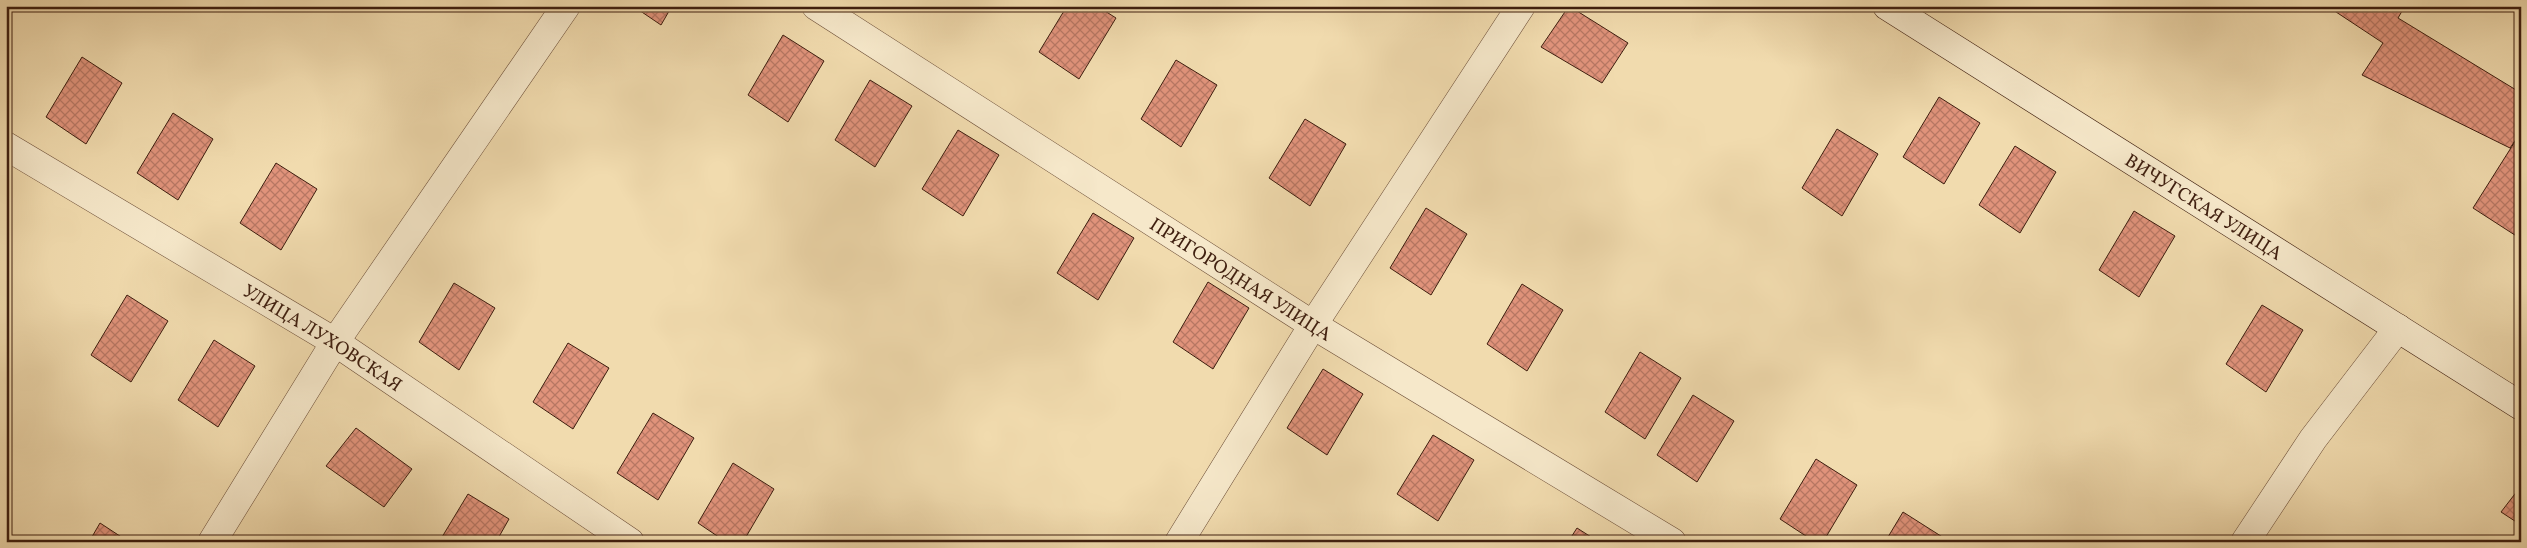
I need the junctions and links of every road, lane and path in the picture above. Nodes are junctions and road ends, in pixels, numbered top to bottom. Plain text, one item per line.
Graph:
1 (566, 6) edge
2 (816, 6) edge
3 (1521, 6) edge
4 (1887, 6) edge
5 (6, 146) edge
6 (1314, 325) junction
7 (2398, 328) junction
8 (336, 342) junction
9 (2521, 406) edge
10 (212, 542) edge
11 (630, 542) edge
12 (1179, 542) edge
13 (1672, 542) edge
14 (2245, 542) edge

1 - 8 street
2 - 6 street, ПРИГОРОДНАЯ УЛИЦА
3 - 6 street
4 - 7 street, ВИЧУГСКАЯ УЛИЦА
5 - 8 street, УЛИЦА ЛУХОВСКАЯ
6 - 12 street
6 - 13 street, ПРИГОРОДНАЯ УЛИЦА
7 - 9 street, ВИЧУГСКАЯ УЛИЦА
7 - 14 street
8 - 10 street
8 - 11 street, УЛИЦА ЛУХОВСКАЯ

